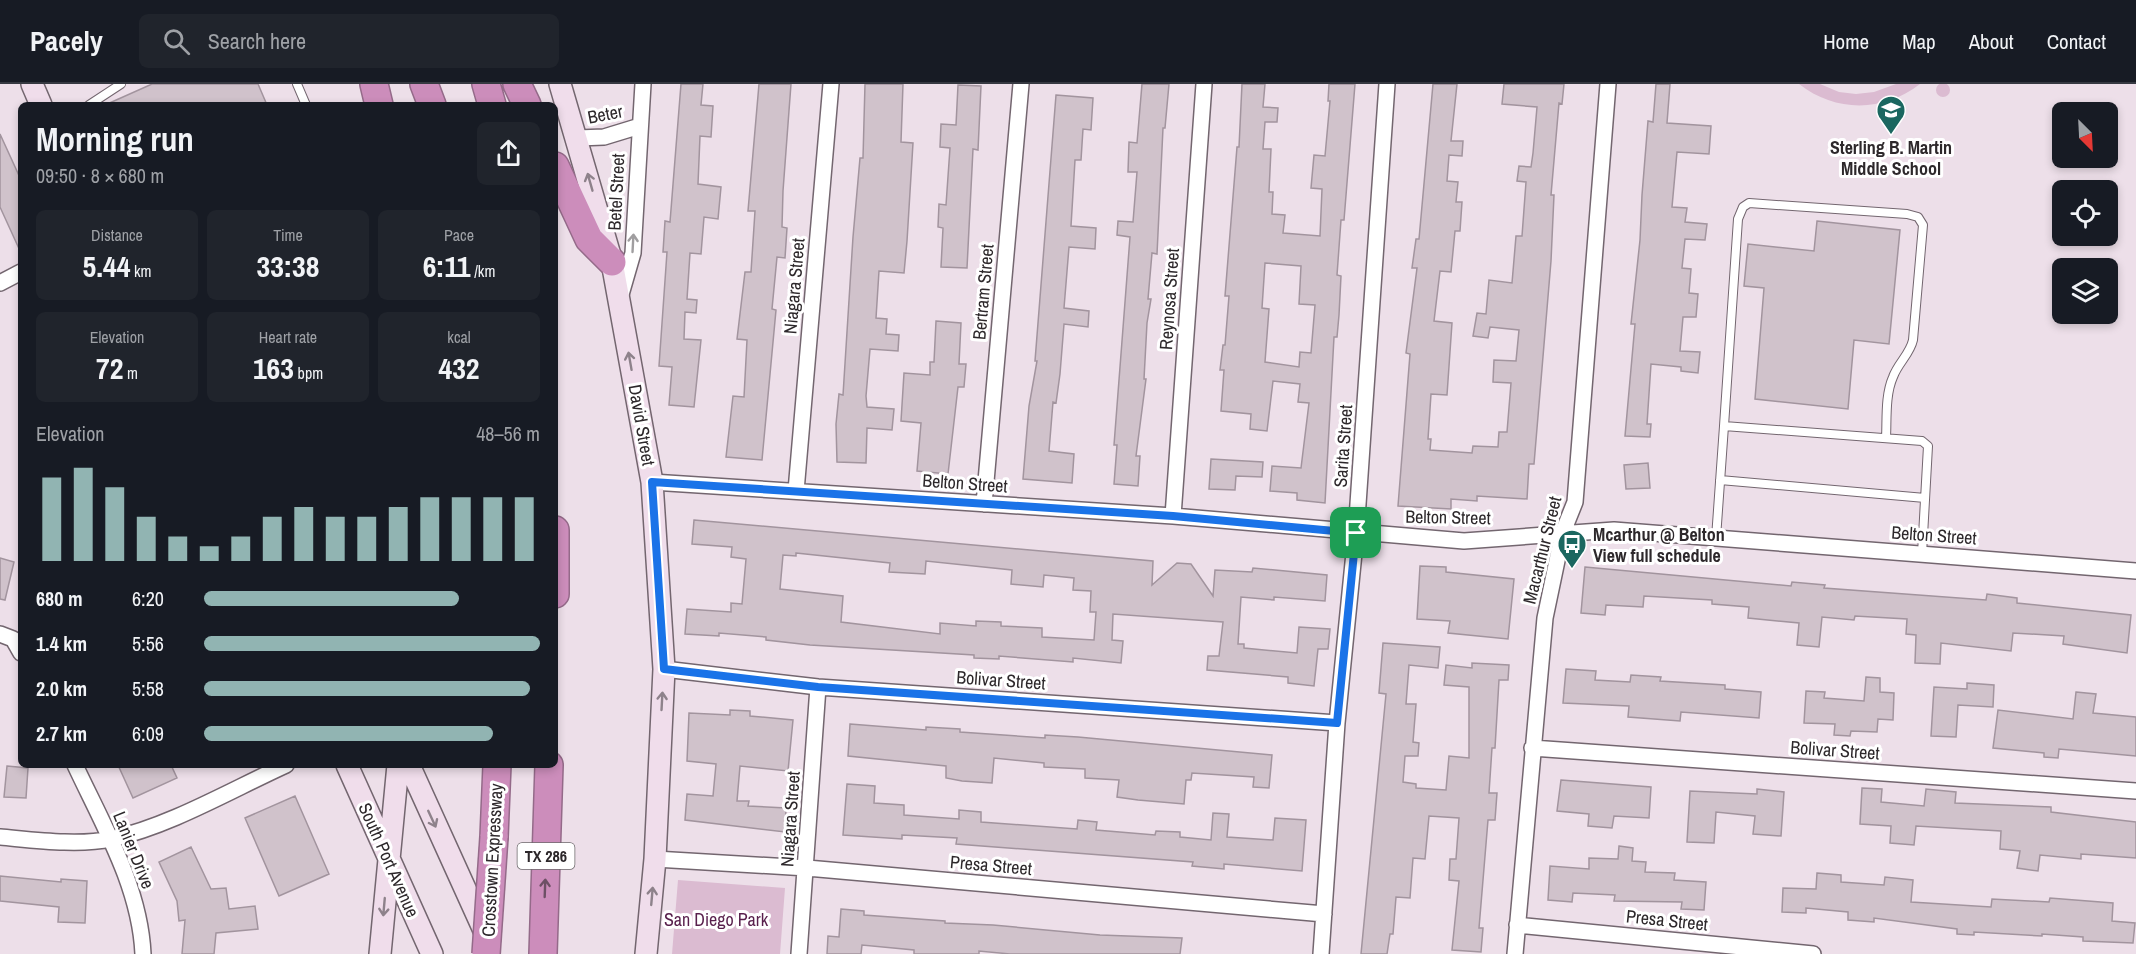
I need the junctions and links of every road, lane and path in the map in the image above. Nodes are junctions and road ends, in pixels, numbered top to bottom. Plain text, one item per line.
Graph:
1 (32, 84) edge
2 (122, 84) edge
3 (297, 84) edge
4 (362, 84) edge
5 (374, 84) edge
6 (424, 84) edge
7 (486, 84) edge
8 (517, 84) edge
9 (560, 84) edge
10 (643, 84) edge
11 (831, 84) edge
12 (1021, 84) edge
13 (1204, 84) edge
14 (1387, 84) edge
15 (1608, 84) edge
16 (40, 102) edge
17 (94, 102) edge
18 (305, 102) edge
19 (371, 102) edge
20 (378, 102) edge
21 (431, 102) edge
22 (491, 102) edge
23 (526, 102) edge
24 (640, 126) junction
25 (578, 138) junction
26 (558, 172) edge
27 (612, 262) junction
28 (18, 274) edge
29 (0, 283) edge
30 (619, 300) junction
31 (1724, 426) junction
32 (1886, 438) junction
33 (1720, 480) junction
34 (652, 482) junction
35 (796, 491) junction
36 (1925, 498) junction
37 (984, 504) junction
38 (1173, 516) junction
39 (1563, 532) junction
40 (1356, 533) junction
41 (1716, 538) junction
42 (1922, 554) junction
43 (2136, 571) edge
44 (7, 636) edge
45 (18, 649) edge
46 (664, 669) junction
47 (818, 687) junction
48 (1337, 723) junction
49 (1532, 748) junction
50 (76, 768) edge
51 (279, 768) edge
52 (348, 768) edge
53 (398, 768) edge
54 (411, 768) edge
55 (497, 768) edge
56 (549, 768) edge
57 (2136, 791) edge
58 (0, 837) edge
59 (110, 839) junction
60 (388, 859) junction
61 (655, 859) junction
62 (807, 868) junction
63 (1324, 914) junction
64 (1517, 925) junction
65 (543, 950) edge
66 (143, 954) edge
67 (380, 954) edge
68 (432, 954) edge
69 (486, 954) edge
70 (495, 954) edge
71 (646, 954) edge
72 (799, 954) edge
73 (1321, 954) edge
74 (1515, 954) edge
75 (1813, 954) edge

1 - 16 main road
2 - 17 lane
3 - 18 lane
4 - 19 main road
5 - 20 highway
6 - 21 highway
7 - 22 highway
8 - 23 highway
9 - 25 main road, David Street
10 - 24 street, Betel Street
11 - 35 street, Niagara Street
12 - 37 street, Bertram Street
13 - 38 street, Reynosa Street
14 - 40 street, Sarita Street
15 - 39 street, Macarthur Street
24 - 25 street, Beter
30 -> 24 street, Betel Street
27 -> 25 main road, David Street
26 - 27 highway
27 - 30 main road, David Street
28 - 29 street
34 -> 30 main road, David Street
31 - 32 lane
31 - 32 lane
31 - 33 lane
32 - 36 lane
33 - 36 lane
33 - 41 lane
34 - 35 street, Belton Street
34 - 46 main road, David Street
35 - 37 street, Belton Street
36 - 42 lane
37 - 38 street, Belton Street
38 - 40 street, Belton Street
39 - 40 street, Belton Street
39 - 41 street, Belton Street
39 - 49 street, Macarthur Street
40 - 48 street, Sarita Street
41 - 42 street, Belton Street
42 - 43 street, Belton Street
44 - 45 street
46 - 47 street, Bolivar Street
61 -> 46 main road, David Street
47 - 48 street, Bolivar Street
47 - 62 street, Niagara Street
48 - 63 street, Sarita Street
49 - 57 street, Bolivar Street
49 - 64 street, Macarthur Street
50 - 59 street, Lanier Drive
51 - 59 street
52 - 60 main road, South Port Avenue
53 - 60 main road
54 -> 70 main road
55 - 69 highway, Crosstown Expressway / TX 286, bridge
65 -> 56 highway, TX 286
58 - 59 street
59 - 66 street, Lanier Drive
60 -> 67 main road
60 - 68 main road, South Port Avenue
61 - 62 street, Presa Street
71 -> 61 main road, David Street
62 - 63 street, Presa Street
62 - 72 street, Niagara Street
63 - 73 street, Sarita Street
64 - 74 street, Macarthur Street
64 - 75 street, Presa Street

